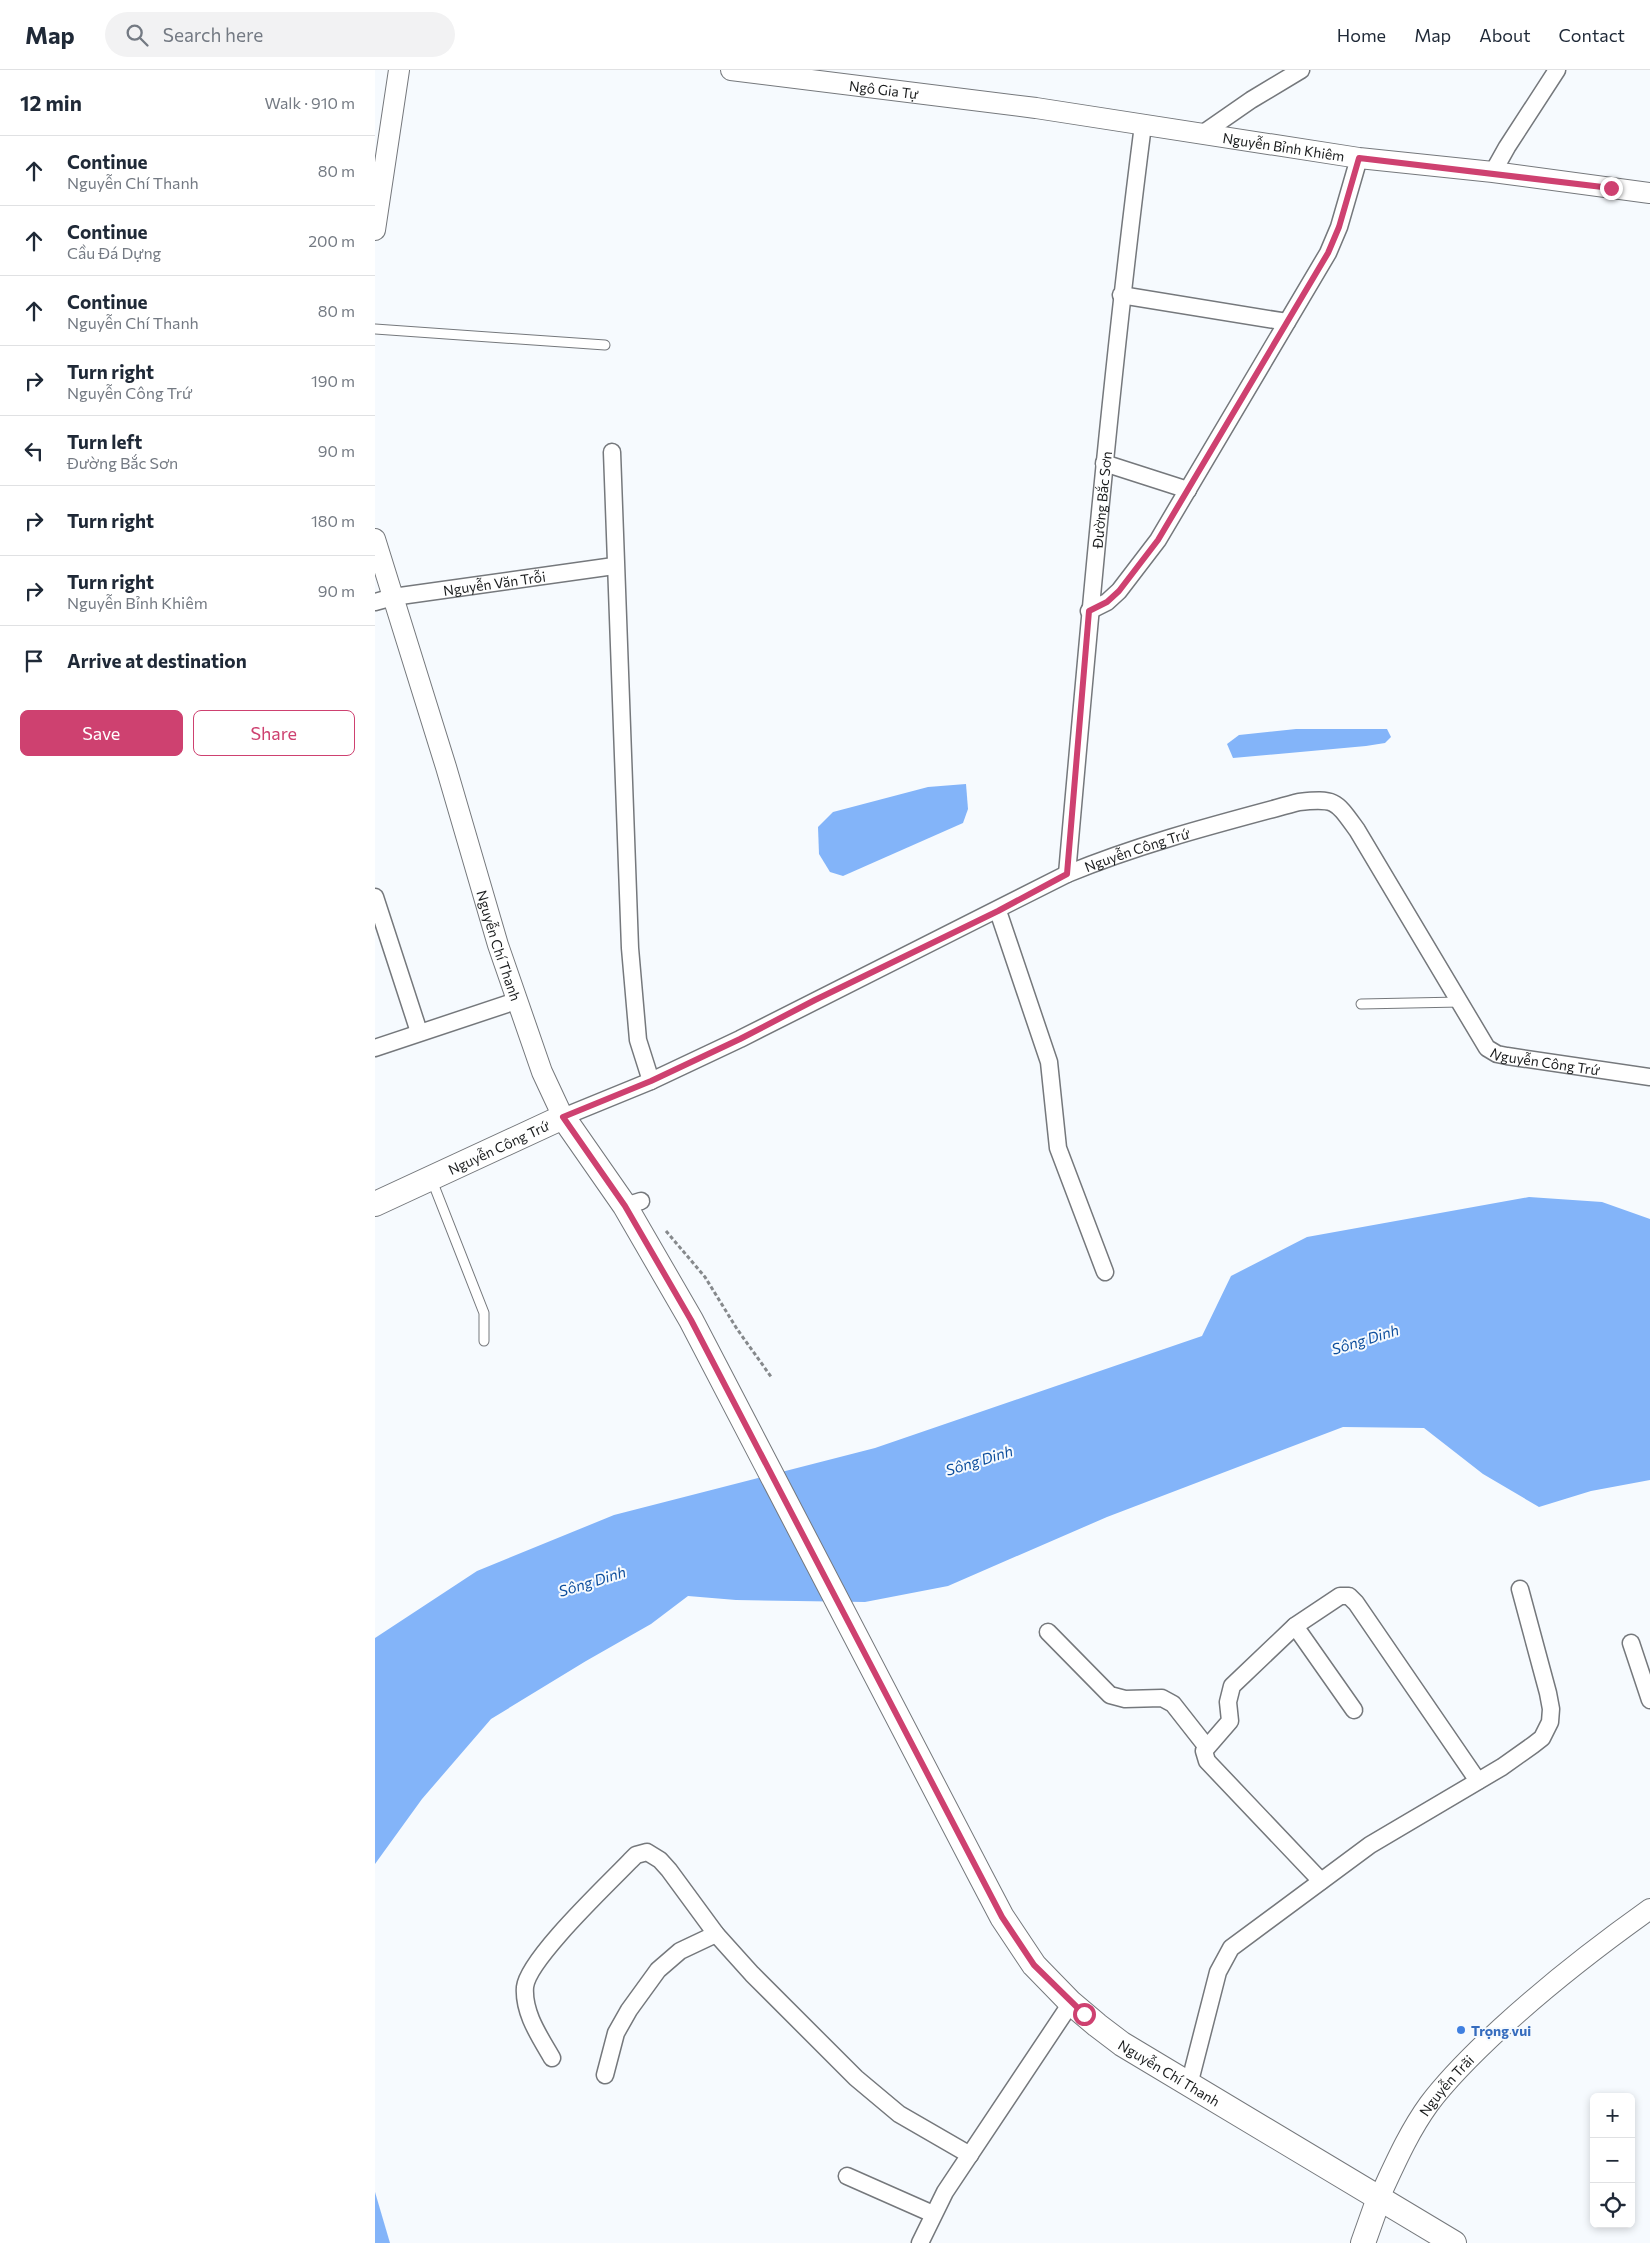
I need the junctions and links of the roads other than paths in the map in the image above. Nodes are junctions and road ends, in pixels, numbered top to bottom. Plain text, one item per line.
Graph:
1 (399, 70) edge
2 (731, 70) edge
3 (1301, 70) edge
4 (1557, 70) edge
5 (1036, 108) joint
6 (1143, 125) junction
7 (1202, 134) junction
8 (1359, 158) junction
9 (1493, 172) junction
10 (1650, 193) edge
11 (375, 230) edge
12 (1121, 295) junction
13 (1287, 322) junction
14 (375, 329) edge
15 (605, 345) dead end
16 (612, 452) dead end
17 (1104, 463) junction
18 (1188, 490) junction
19 (375, 539) edge
20 (615, 566) junction
21 (384, 600) edge
22 (1089, 611) junction
23 (1067, 874) junction
24 (375, 897) edge
25 (998, 911) junction
26 (517, 1001) junction
27 (1460, 1002) junction
28 (1361, 1004) dead end
29 (419, 1032) junction
30 (375, 1048) edge
31 (1650, 1077) edge
32 (651, 1081) junction
33 (563, 1117) junction
34 (431, 1178) junction
35 (375, 1204) edge
36 (1105, 1272) dead end
37 (484, 1341) dead end
38 (1520, 1589) dead end
39 (1295, 1626) junction
40 (1048, 1632) dead end
41 (1631, 1642) dead end
42 (1650, 1700) edge
43 (1354, 1710) dead end
44 (1206, 1746) junction
45 (1478, 1781) junction
46 (1321, 1881) junction
47 (1650, 1909) edge
48 (716, 1934) junction
49 (1071, 2003) junction
50 (552, 2058) dead end
51 (605, 2075) dead end
52 (1189, 2085) junction
53 (970, 2155) junction
54 (847, 2176) dead end
55 (1379, 2198) junction
56 (933, 2214) junction
57 (920, 2243) edge
58 (1363, 2243) edge
59 (1454, 2243) edge

1 - 11 street
2 - 5 street, Ngô Gia Tự
3 - 7 street
4 - 9 street
5 - 6 street, Nguyễn Bỉnh Khiêm
6 - 7 street, Nguyễn Bỉnh Khiêm
6 - 12 street, Đường Bắc Sơn
7 - 8 street, Nguyễn Bỉnh Khiêm
8 - 9 street, Nguyễn Bỉnh Khiêm
8 - 13 street
9 - 10 street, Nguyễn Bỉnh Khiêm
12 - 13 street
12 - 17 street, Đường Bắc Sơn
13 - 18 street
14 - 15 lane
16 - 20 street
17 - 18 street
17 - 22 street, Đường Bắc Sơn
18 - 22 street
19 - 21 street, Nguyễn Chí Thanh
20 - 21 street, Nguyễn Văn Trỗi
20 - 32 street
21 - 26 street, Nguyễn Chí Thanh
22 - 23 street, Đường Bắc Sơn
23 - 25 street, Nguyễn Công Trứ
23 - 27 street, Nguyễn Công Trứ
24 - 29 street
25 - 32 street, Nguyễn Công Trứ
25 - 36 street
26 - 29 street
26 - 33 street, Nguyễn Chí Thanh
27 - 28 lane
27 - 31 street, Nguyễn Công Trứ
29 - 30 street
32 - 33 street, Nguyễn Công Trứ
33 - 34 main road, Nguyễn Công Trứ
33 - 49 main road, Nguyễn Chí Thanh
34 - 35 main road, Nguyễn Công Trứ
34 - 37 lane
38 - 45 street
39 - 43 street
39 - 44 street
39 - 45 street
40 - 44 street
41 - 42 street
44 - 46 street
45 - 46 street
46 - 52 street
47 - 55 street, Nguyễn Trãi
48 - 50 street
48 - 51 street
48 - 53 street
49 - 52 main road, Nguyễn Chí Thanh
49 - 53 street
52 - 55 main road, Nguyễn Chí Thanh
53 - 56 street
54 - 56 street
55 - 58 main road, Nguyễn Trãi
55 - 59 main road, Nguyễn Chí Thanh
56 - 57 street

